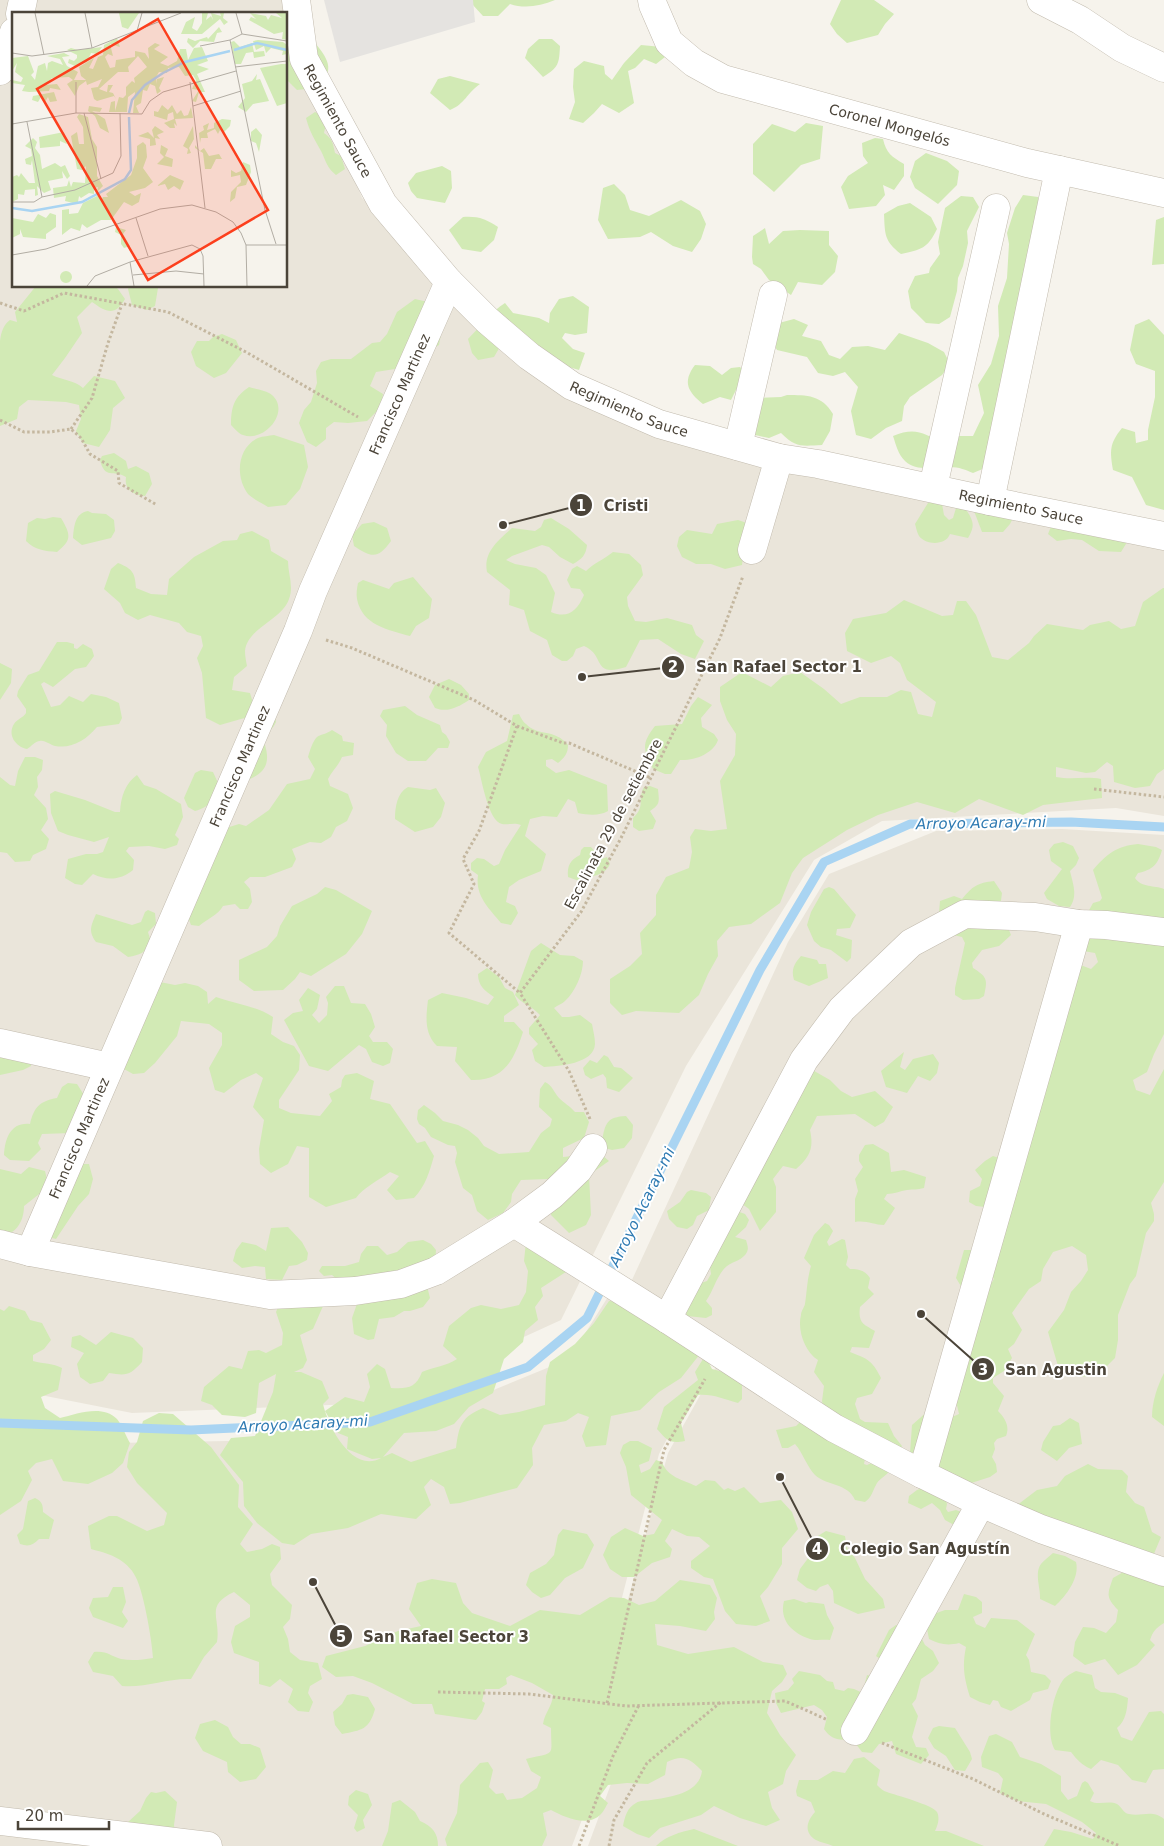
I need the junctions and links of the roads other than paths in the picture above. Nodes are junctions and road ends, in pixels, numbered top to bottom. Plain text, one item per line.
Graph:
1 (296, 0) edge
2 (652, 0) edge
3 (1041, 0) edge
4 (12, 38) edge
5 (1164, 68) edge
6 (0, 71) edge
7 (1059, 170) junction
8 (1164, 193) edge
9 (996, 208) dead end
10 (449, 282) junction
11 (773, 296) dead end
12 (738, 446) junction
13 (779, 458) junction
14 (933, 487) junction
15 (990, 501) junction
16 (1164, 536) edge
17 (752, 550) road end
18 (1078, 924) junction
19 (1164, 932) edge
20 (0, 1043) edge
21 (110, 1067) junction
22 (593, 1148) road end
23 (514, 1224) junction
24 (0, 1244) edge
25 (30, 1252) junction
26 (657, 1312) junction
27 (922, 1474) junction
28 (981, 1503) junction
29 (1164, 1572) edge
30 (855, 1731) road end
31 (0, 1821) edge
32 (204, 1846) edge

1 - 10 street, Regimiento Sauce
2 - 7 street, Coronel Mongelós
3 - 5 street
4 - 6 street
7 - 8 street, Coronel Mongelós
7 - 15 street
9 - 14 street
10 - 12 street, Regimiento Sauce
10 - 21 street, Francisco Martinez
11 - 12 street
12 - 13 street, Regimiento Sauce
13 - 14 street, Regimiento Sauce
13 - 17 street
14 - 15 street, Regimiento Sauce
15 - 16 street, Regimiento Sauce
18 - 19 street
18 - 26 street
18 - 27 street
20 - 21 street
21 - 25 street, Francisco Martinez
22 - 23 street
23 - 25 street
23 - 26 street
24 - 25 street
26 - 27 street
27 - 28 street
28 - 29 street
28 - 30 street
31 - 32 street

